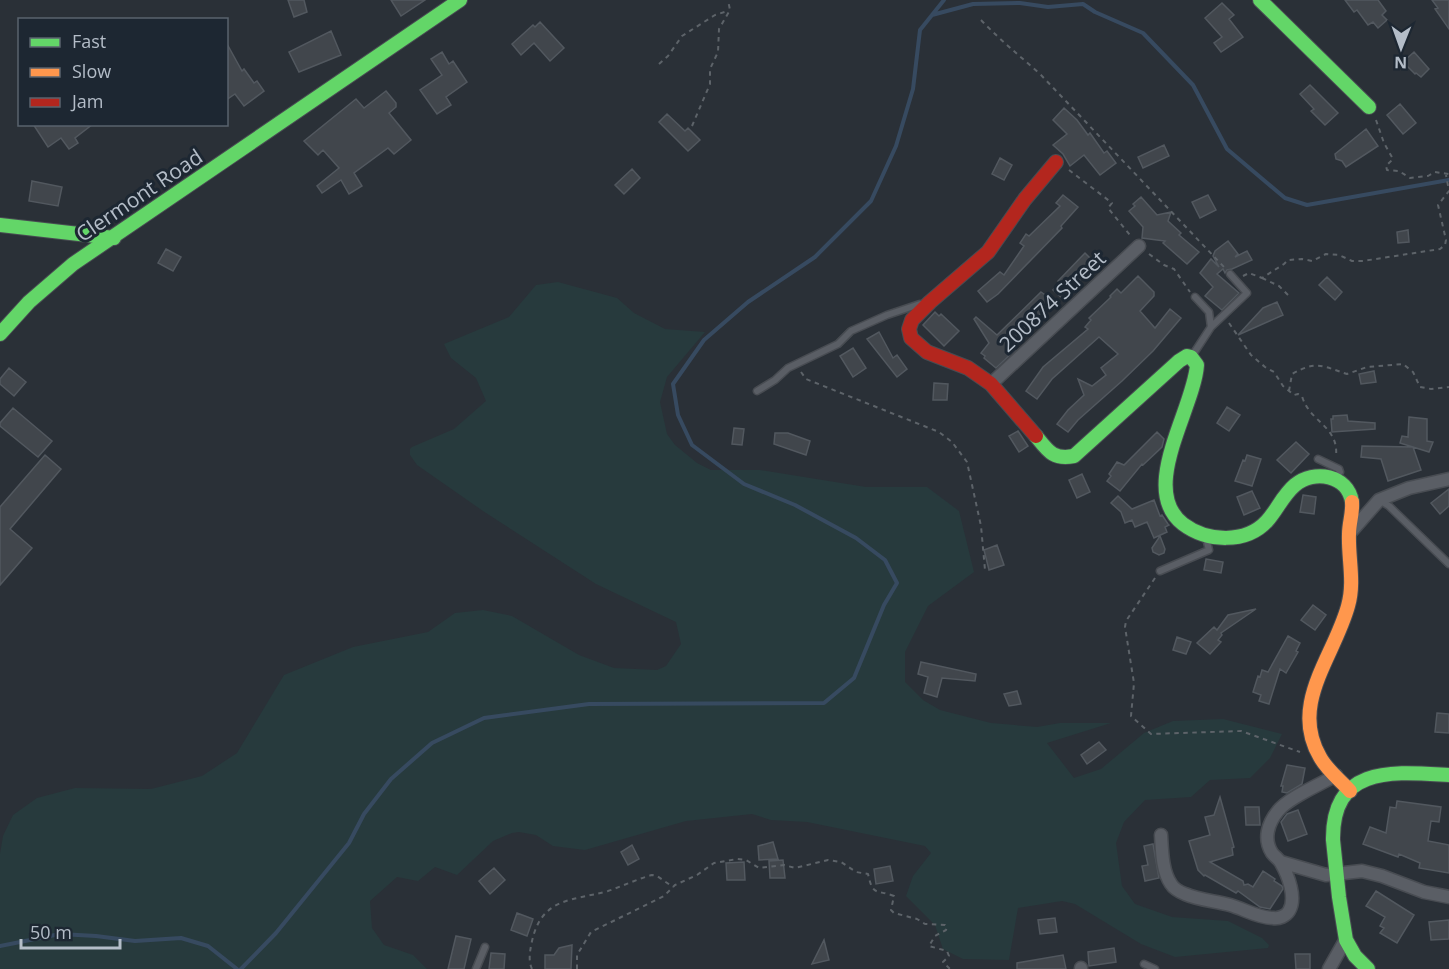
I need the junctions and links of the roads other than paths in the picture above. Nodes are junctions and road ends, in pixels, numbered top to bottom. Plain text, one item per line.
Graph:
1 (460, 0) edge
2 (1260, 0) edge
3 (1369, 107) road end
4 (1056, 162) road end
5 (0, 225) edge
6 (114, 238) junction
7 (1139, 246) road end
8 (1230, 274) road end
9 (1195, 297) road end
10 (930, 302) junction
11 (1211, 327) junction
12 (0, 334) edge
13 (1189, 356) junction
14 (991, 384) junction
15 (758, 391) dead end
16 (1318, 459) dead end
17 (1335, 472) junction
18 (1449, 479) edge
19 (1379, 500) junction
20 (1349, 534) junction
21 (1205, 535) junction
22 (1449, 564) edge
23 (1160, 571) road end
24 (1336, 775) junction
25 (1449, 775) edge
26 (1350, 791) junction
27 (1161, 835) dead end
28 (1281, 862) junction
29 (1337, 874) junction
30 (1449, 897) edge
31 (1346, 939) junction
32 (485, 947) dead end
33 (1144, 964) dead end
34 (476, 969) edge
35 (1155, 969) edge
36 (1329, 969) edge
37 (1368, 969) edge

1 - 6 street, Clermont Road
2 - 3 street
4 - 10 street
5 - 6 street
6 - 12 street, Clermont Road
7 - 14 street, 200874 Street
8 - 11 lane
9 - 11 lane
10 - 14 street
10 - 15 lane
11 - 13 lane
13 - 14 street
13 - 21 street
16 - 17 lane
17 - 20 street
17 - 21 street
18 - 19 street
19 - 20 street
19 - 22 lane
20 - 24 street
21 - 23 lane
24 - 26 street
24 - 28 street
25 - 26 street
26 - 29 street
27 - 28 street
28 - 29 street
29 - 30 street
29 - 31 street
31 - 36 street
31 - 37 street
32 - 34 lane
33 - 35 lane

